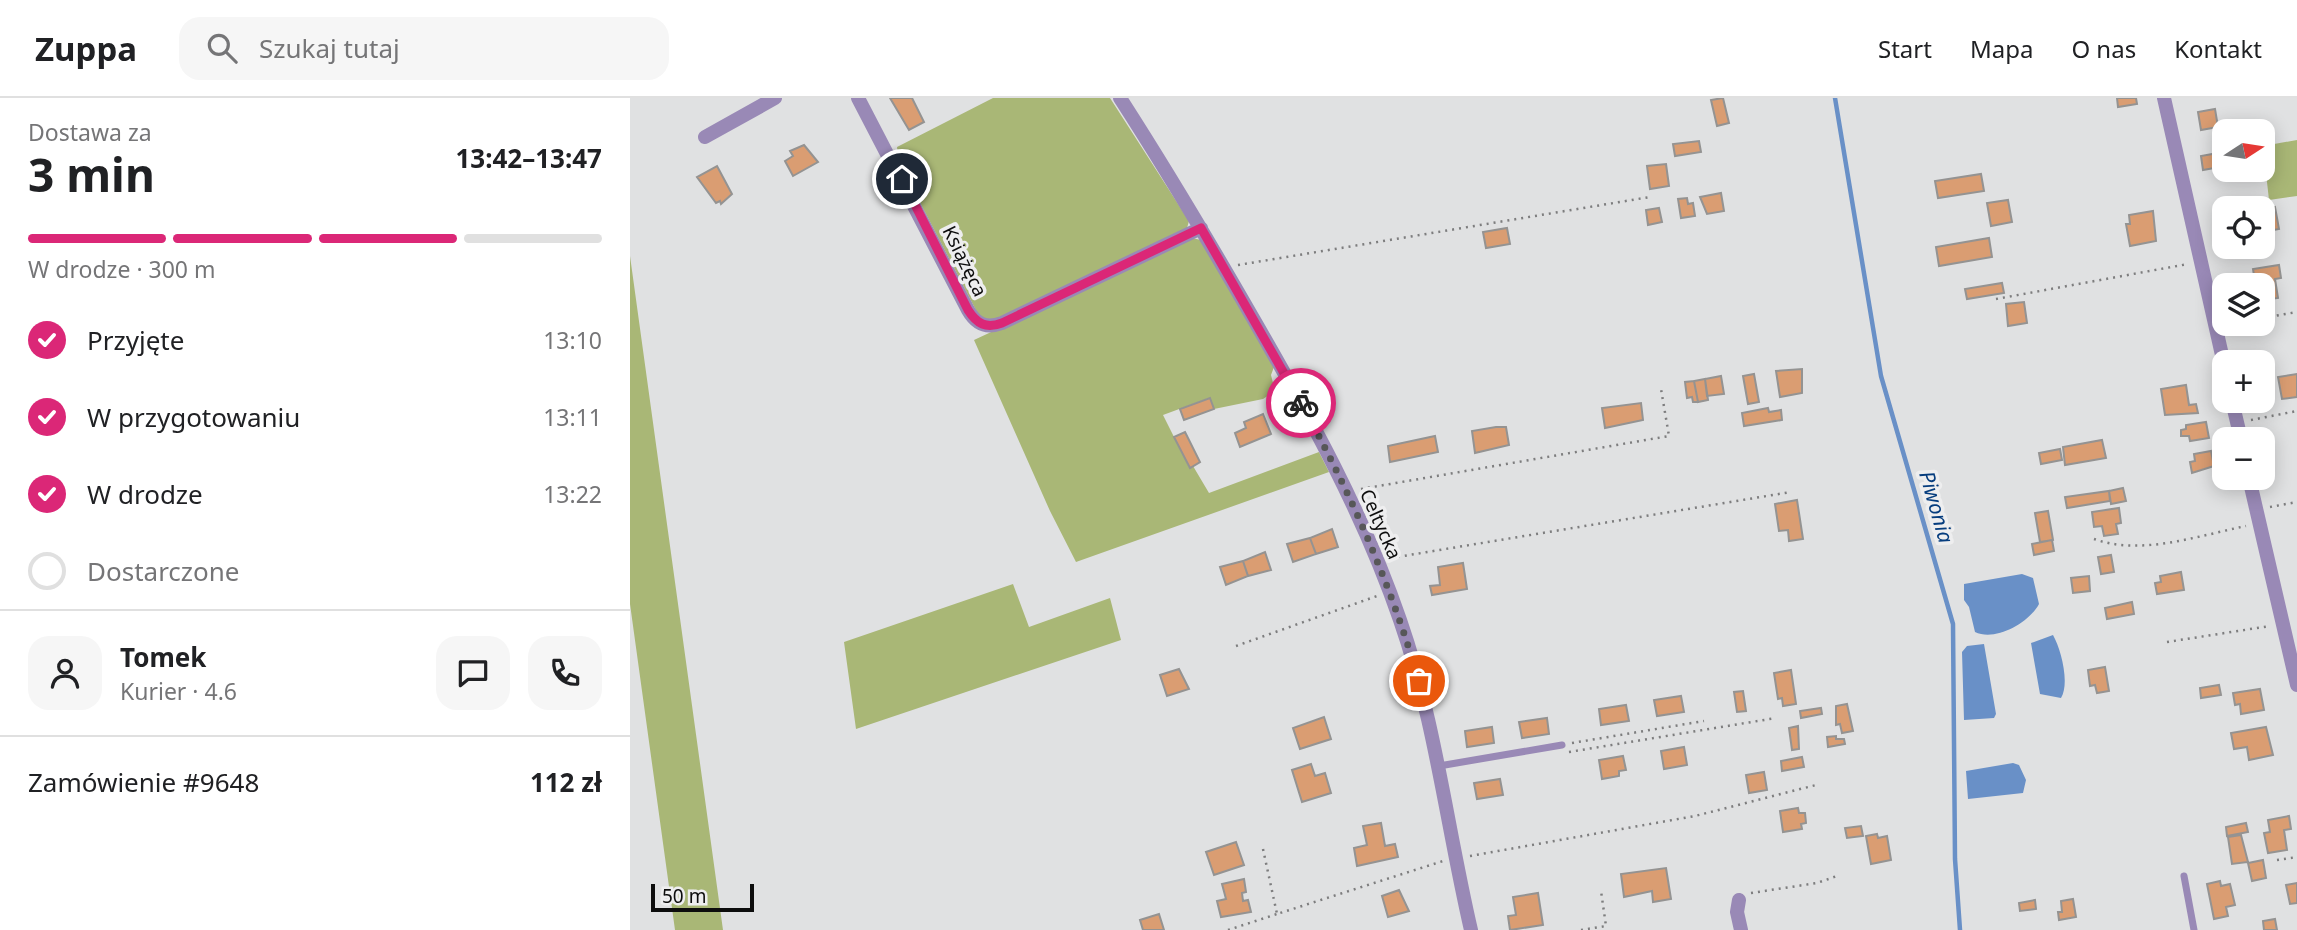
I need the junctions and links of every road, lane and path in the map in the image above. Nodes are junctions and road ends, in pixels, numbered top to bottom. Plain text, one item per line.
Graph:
1 (775, 98) edge
2 (858, 98) edge
3 (1120, 98) edge
4 (2164, 98) edge
5 (705, 137) dead end
6 (1650, 197) dead end
7 (1201, 228) junction
8 (2201, 262) junction
9 (1225, 270) junction
10 (1996, 299) dead end
11 (2297, 312) edge
12 (2275, 316) edge
13 (2221, 350) edge
14 (1661, 389) dead end
15 (2297, 411) edge
16 (2235, 413) edge
17 (2237, 423) junction
18 (2238, 427) edge
19 (2252, 490) edge
20 (1791, 492) dead end
21 (1348, 494) junction
22 (2297, 502) edge
23 (2258, 517) junction
24 (2094, 539) dead end
25 (1378, 562) junction
26 (1390, 592) junction
27 (2284, 627) junction
28 (2166, 642) dead end
29 (1236, 646) dead end
30 (2294, 662) edge
31 (2297, 685) edge
32 (1776, 718) dead end
33 (1704, 721) dead end
34 (1562, 745) joint
35 (1568, 752) dead end
36 (1436, 766) junction
37 (1816, 785) dead end
38 (1263, 849) dead end
39 (2297, 857) edge
40 (1455, 859) junction
41 (2277, 860) dead end
42 (1837, 876) dead end
43 (2183, 876) dead end
44 (1601, 891) dead end
45 (1739, 900) joint
46 (1277, 914) junction
47 (1228, 930) edge
48 (1471, 930) edge
49 (1581, 930) edge
50 (1741, 930) edge
51 (2194, 930) edge

1 - 5 street
2 - 7 street, Książęca
3 - 7 street, Celtycka
4 - 8 street
6 - 9 path
7 - 9 street, Celtycka
8 - 10 path
8 - 13 street
9 - 21 street, Celtycka
11 - 12 path
14 - 21 path
15 - 17 path
16 - 17 street
17 - 18 street
19 - 23 street
20 - 25 path
21 - 25 street, Celtycka
22 - 23 path
23 - 24 path
23 - 27 street
25 - 26 street, Celtycka
26 - 29 path
26 - 36 street, Celtycka
27 - 28 path
27 - 30 street
30 - 31 street
32 - 35 path
33 - 34 path
34 - 36 lane
36 - 40 street, Celtycka
37 - 40 path
38 - 46 path
39 - 41 path
40 - 46 path
40 - 48 street, Celtycka
42 - 45 path
43 - 51 lane
44 - 49 path
45 - 50 street
46 - 47 path

